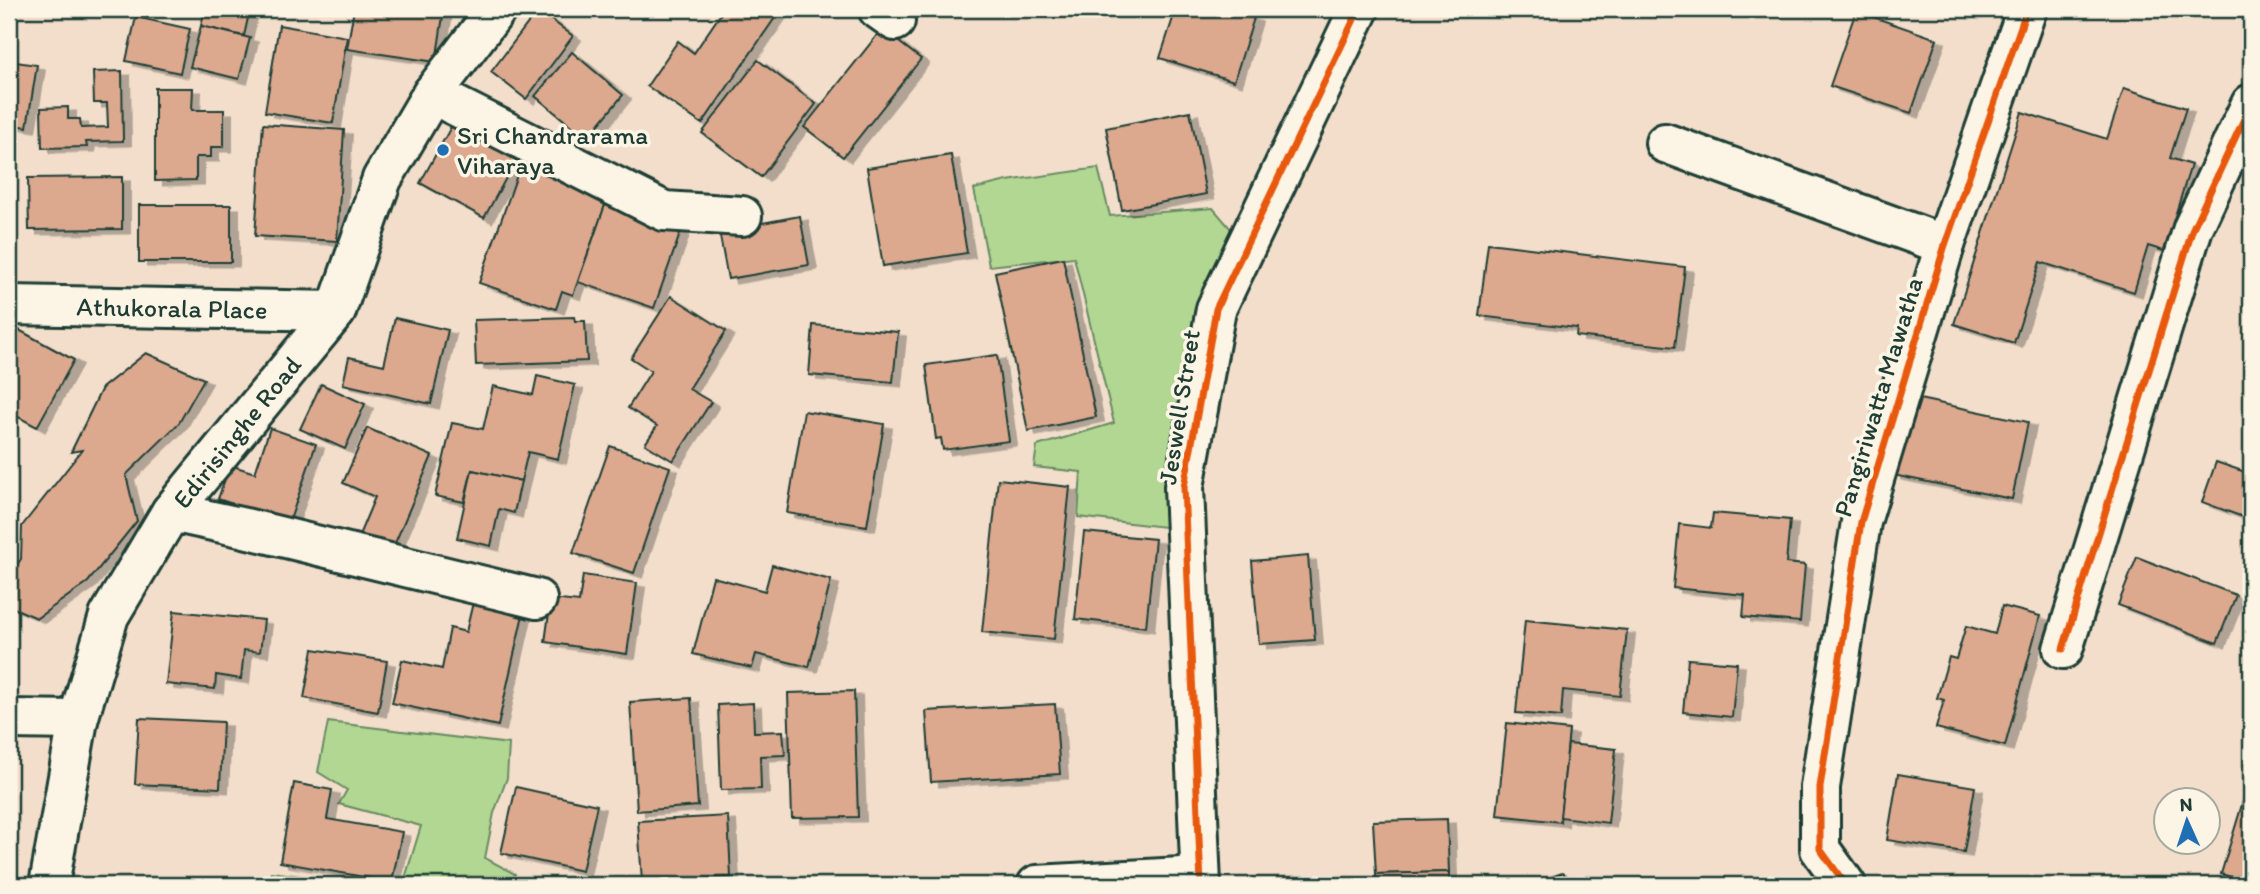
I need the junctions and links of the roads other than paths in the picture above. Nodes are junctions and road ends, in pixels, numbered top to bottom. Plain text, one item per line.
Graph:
1 (497, 9) edge
2 (1359, 9) edge
3 (2027, 9) edge
4 (432, 94) junction
5 (2251, 104) edge
6 (1665, 143) dead end
7 (742, 216) dead end
8 (1945, 245) junction
9 (9, 306) edge
10 (336, 311) junction
11 (172, 512) junction
12 (537, 599) dead end
13 (2063, 649) dead end
14 (9, 719) edge
15 (78, 720) junction
16 (1201, 881) edge
17 (49, 885) edge
18 (1037, 885) edge
19 (1846, 885) edge

1 - 4 street, Edirisinghe Road
2 - 16 street, Jeswell Street
3 - 8 street, Pangiriwatta Mawatha
4 - 7 street
4 - 10 street, Edirisinghe Road
5 - 13 street
6 - 8 street
8 - 19 street, Pangiriwatta Mawatha
9 - 10 street, Athukorala Place
10 - 11 street, Edirisinghe Road
11 - 12 street
11 - 15 street, Edirisinghe Road
14 - 15 street
15 - 17 street, Edirisinghe Road
16 - 18 street

